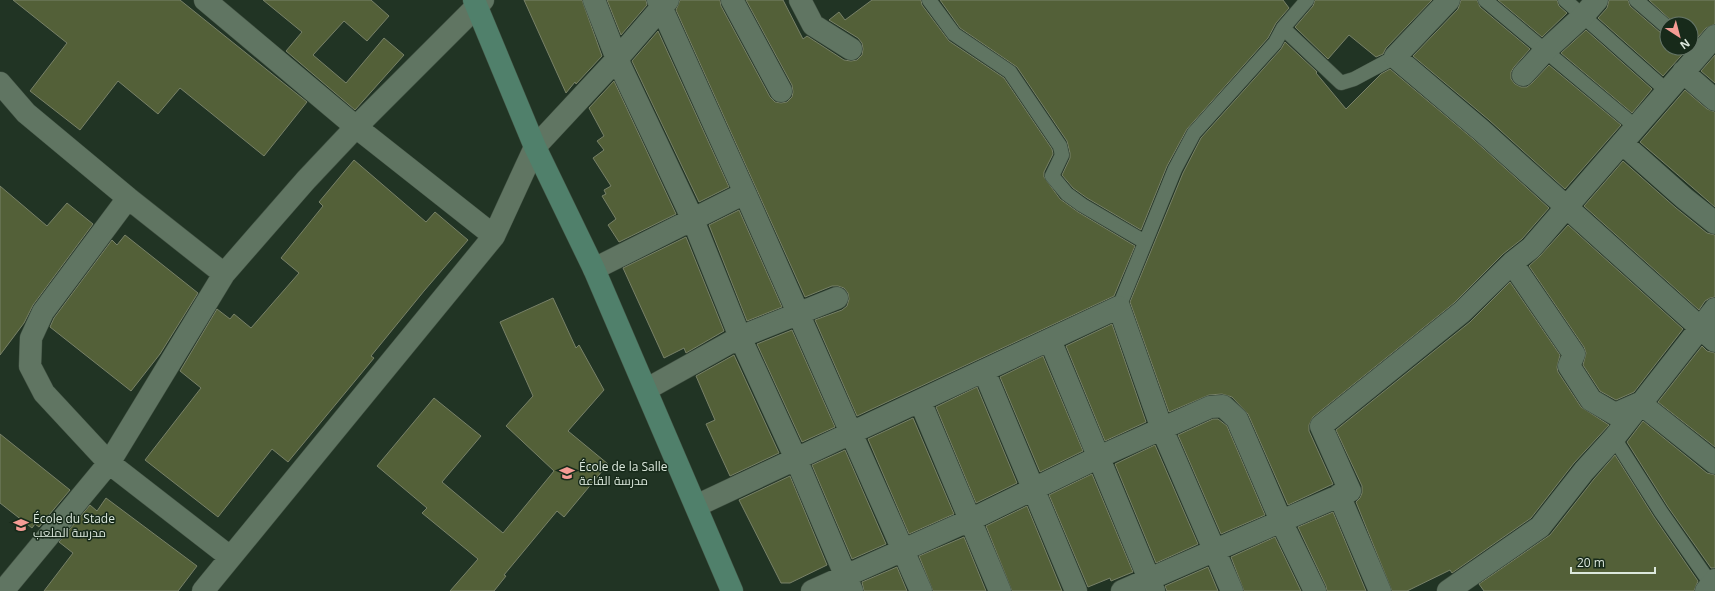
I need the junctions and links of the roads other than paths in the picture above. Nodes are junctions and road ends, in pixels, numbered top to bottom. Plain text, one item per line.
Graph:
1 (205, 0) edge
2 (594, 0) edge
3 (732, 0) edge
4 (800, 0) edge
5 (929, 0) edge
6 (1307, 0) edge
7 (1449, 0) edge
8 (1485, 0) edge
9 (1565, 0) edge
10 (1636, 0) edge
11 (478, 2) edge
12 (662, 3) edge
13 (1590, 8) edge
14 (1659, 20) edge
15 (1283, 28) junction
16 (1715, 36) edge
17 (1699, 48) edge
18 (851, 49) dead end
19 (1545, 51) junction
20 (1692, 56) edge
21 (1395, 57) junction
22 (617, 59) junction
23 (1683, 72) junction
24 (1523, 76) dead end
25 (0, 83) edge
26 (781, 91) dead end
27 (1667, 91) junction
28 (1715, 100) edge
29 (356, 127) junction
30 (1629, 135) junction
31 (535, 147) junction
32 (745, 193) junction
33 (128, 198) junction
34 (1567, 207) junction
35 (693, 220) junction
36 (1715, 223) edge
37 (494, 236) junction
38 (1145, 242) junction
39 (1512, 263) junction
40 (594, 269) junction
41 (224, 274) junction
42 (837, 298) dead end
43 (1119, 307) junction
44 (1715, 309) edge
45 (799, 314) junction
46 (1708, 334) edge
47 (740, 337) junction
48 (1050, 340) junction
49 (984, 371) junction
50 (646, 389) junction
51 (920, 401) junction
52 (1640, 403) junction
53 (1162, 429) junction
54 (852, 433) junction
55 (1614, 438) junction
56 (1098, 457) junction
57 (796, 459) junction
58 (109, 463) junction
59 (1715, 463) edge
60 (1034, 490) junction
61 (1339, 495) junction
62 (696, 506) junction
63 (970, 520) junction
64 (1281, 521) junction
65 (903, 550) junction
66 (1215, 550) junction
67 (230, 557) junction
68 (849, 583) edge
69 (1152, 585) edge
70 (1711, 585) edge
71 (3, 591) edge
72 (203, 591) edge
73 (732, 591) edge
74 (812, 591) edge
75 (921, 591) edge
76 (1000, 591) edge
77 (1076, 591) edge
78 (1122, 591) edge
79 (1232, 591) edge
80 (1315, 591) edge
81 (1380, 591) edge
82 (1448, 591) edge

1 - 29 street
2 - 22 street
3 - 26 street
4 - 18 street
5 - 38 lane
6 - 15 lane
7 - 21 street
8 - 19 lane
9 - 13 lane
10 - 14 lane
11 - 29 street
11 - 31 street
12 - 22 street
12 - 32 street
13 - 19 street
13 - 27 lane
15 - 21 lane
15 - 38 lane
16 - 17 street
19 - 24 street
19 - 30 lane
20 - 23 street
21 - 34 street
22 - 31 street
22 - 35 street
23 - 27 street
23 - 28 street
25 - 33 street
27 - 30 street
29 - 37 street
29 - 41 street
30 - 34 street
30 - 36 street
31 - 37 street
31 - 40 street
32 - 35 street
32 - 45 street
33 - 41 street
33 - 58 street
34 - 39 street
34 - 46 street
35 - 40 street
35 - 47 street
37 - 67 street
38 - 43 lane
39 - 52 street
39 - 61 street
40 - 50 street
41 - 58 street
42 - 45 street
43 - 48 street
43 - 53 street
44 - 46 street
45 - 47 street
45 - 54 street
46 - 52 street
47 - 50 street
47 - 57 street
48 - 49 street
48 - 56 street
49 - 51 street
49 - 60 street
50 - 62 street
51 - 54 street
51 - 63 street
52 - 55 street
52 - 59 street
53 - 56 street
53 - 64 street
53 - 66 street
54 - 57 street
54 - 65 street
55 - 70 lane
55 - 82 street
56 - 60 street
56 - 69 street
57 - 62 street
57 - 68 street
58 - 67 street
58 - 71 street
60 - 63 street
60 - 77 street
61 - 64 street
61 - 81 street
62 - 73 street
63 - 65 street
63 - 76 street
64 - 66 street
64 - 80 street
65 - 68 street
65 - 75 street
66 - 69 street
66 - 79 street
67 - 72 street
68 - 74 street
69 - 78 street

